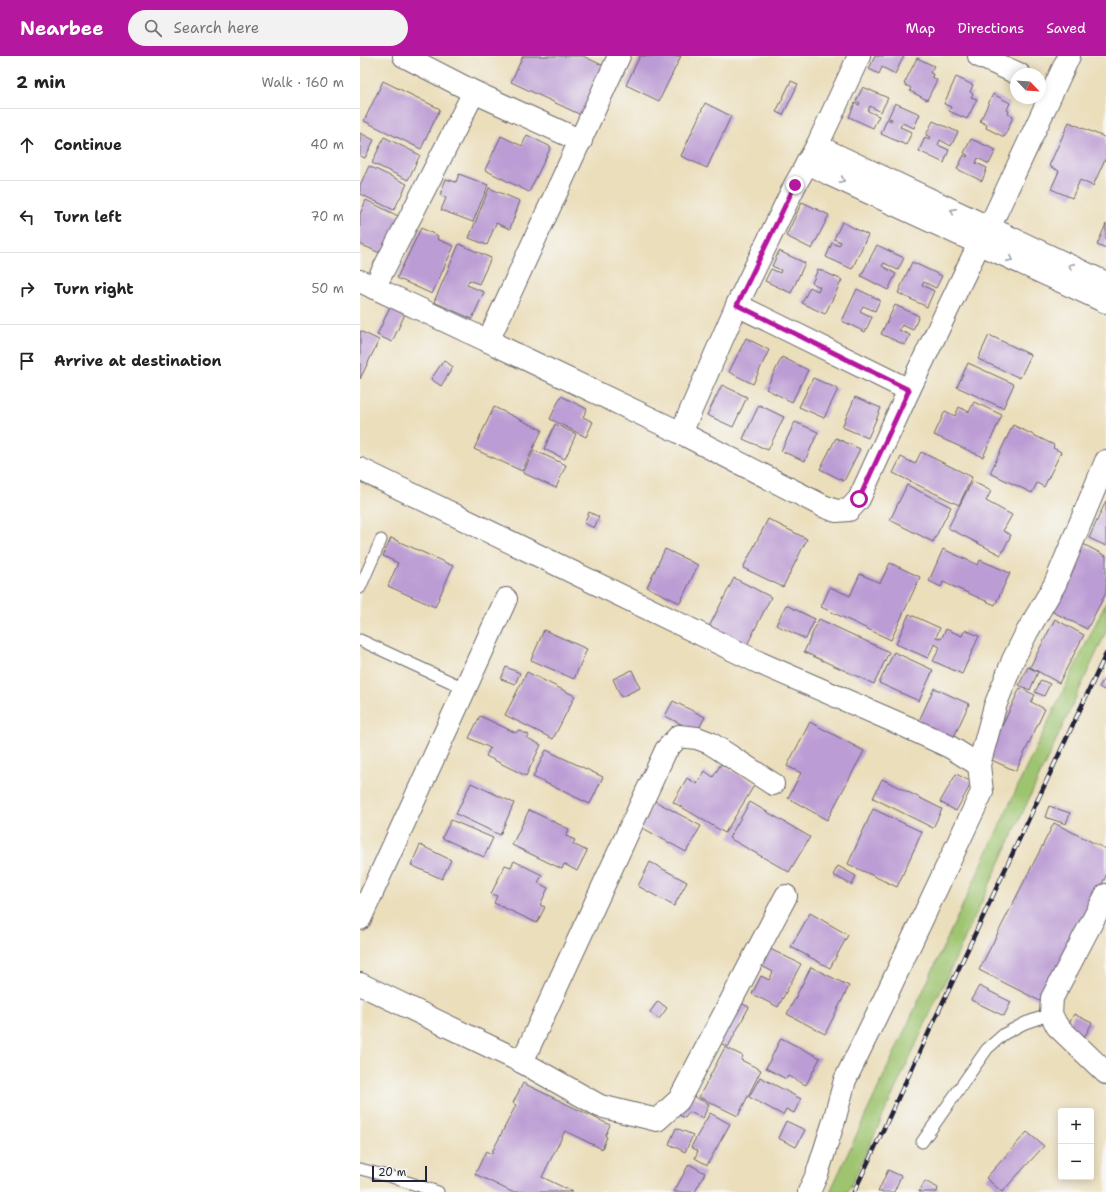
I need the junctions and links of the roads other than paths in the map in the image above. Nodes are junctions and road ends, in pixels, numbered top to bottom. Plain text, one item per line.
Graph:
1 (404, 56) edge
2 (619, 56) edge
3 (859, 56) edge
4 (979, 56) edge
5 (1069, 56) edge
6 (1010, 70) edge
7 (1046, 86) edge
8 (474, 92) junction
9 (1039, 104) edge
10 (581, 141) junction
11 (812, 154) junction
12 (984, 236) junction
13 (1106, 283) edge
14 (367, 284) edge
15 (1106, 302) edge
16 (737, 305) junction
17 (488, 341) junction
18 (909, 390) junction
19 (681, 433) junction
20 (1106, 461) edge
21 (360, 470) edge
22 (381, 540) dead end
23 (360, 588) edge
24 (506, 599) dead end
25 (360, 640) edge
26 (464, 688) junction
27 (979, 765) junction
28 (773, 784) dead end
29 (1106, 895) edge
30 (786, 896) dead end
31 (360, 919) edge
32 (360, 984) edge
33 (1051, 1014) junction
34 (522, 1062) junction
35 (1106, 1073) edge
36 (922, 1142) dead end
37 (360, 1169) edge
38 (438, 1192) edge
39 (809, 1192) edge

1 - 8 street
2 - 10 street
3 - 11 street
4 - 6 street
5 - 7 street
8 - 10 street
8 - 14 street
9 - 12 street
10 - 17 street
11 - 12 street
11 - 16 street
13 -> 12 street
12 -> 15 street
12 - 18 street
14 - 17 street
16 - 18 street
16 - 19 street
17 - 19 street
18 - 19 street
20 - 27 street
21 - 27 street
22 - 23 lane
24 - 26 street
25 - 26 lane
26 - 31 street
27 - 39 street
28 - 34 street
29 - 33 street
30 - 34 street
32 - 34 street
33 - 35 street
33 - 36 lane
37 - 38 lane

